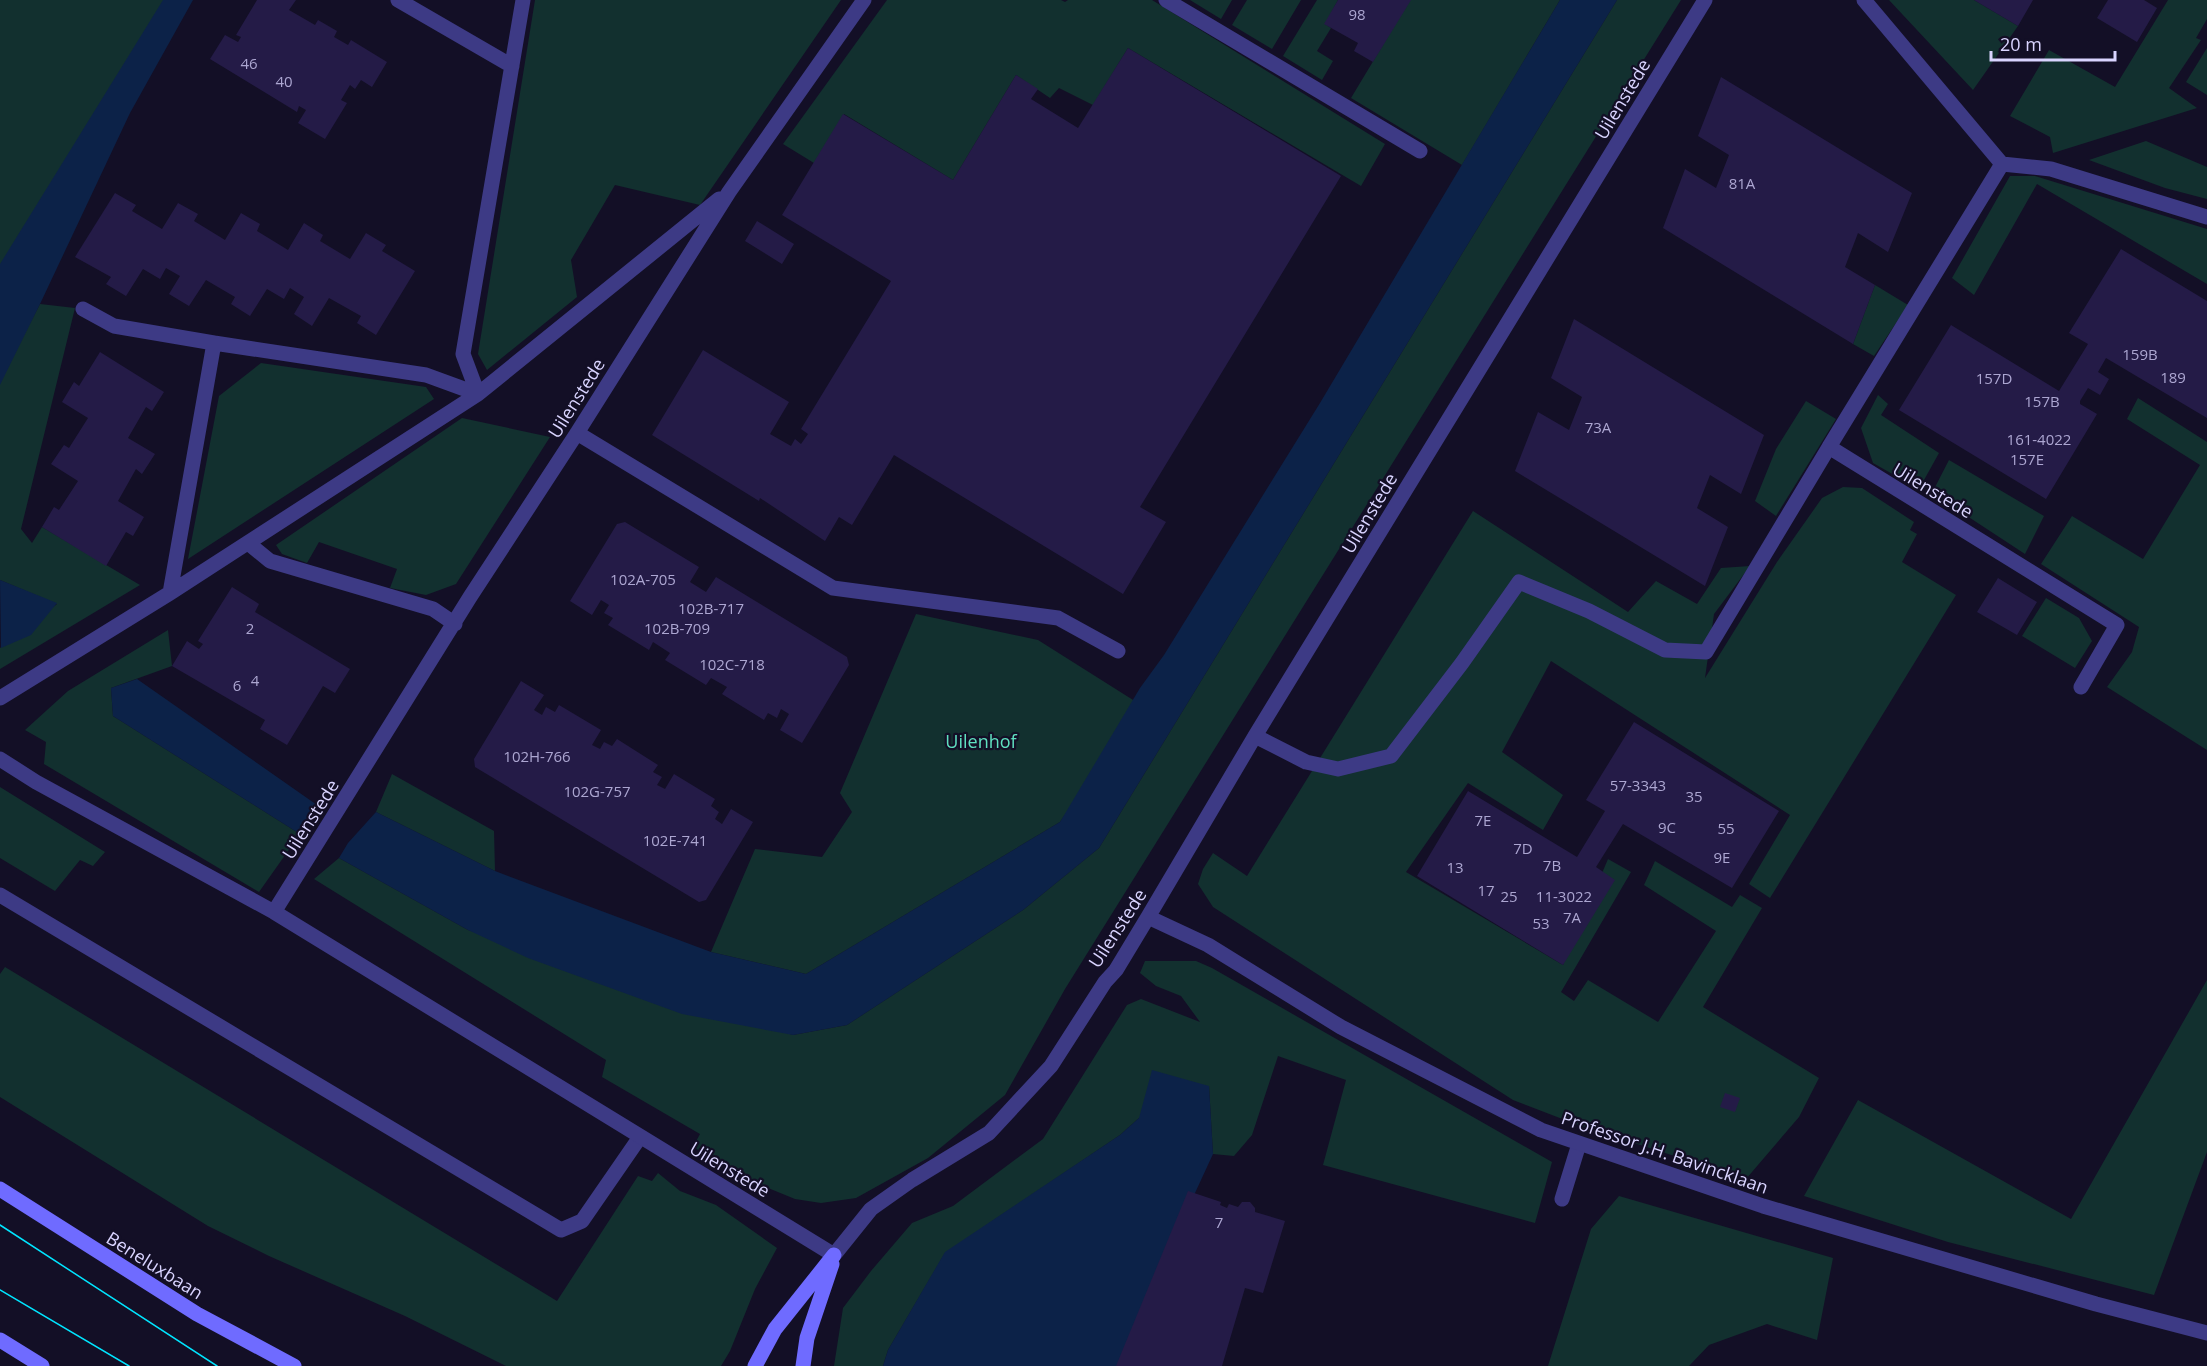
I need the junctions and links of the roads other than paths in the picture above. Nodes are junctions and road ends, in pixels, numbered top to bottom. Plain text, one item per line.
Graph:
1 (398, 0) edge
2 (523, 0) edge
3 (864, 0) edge
4 (1166, 0) edge
5 (1705, 0) edge
6 (1864, 0) edge
7 (512, 66) junction
8 (1420, 151) dead end
9 (2002, 164) junction
10 (729, 192) junction
11 (2207, 217) edge
12 (83, 309) dead end
13 (214, 343) junction
14 (478, 394) junction
15 (577, 433) junction
16 (1829, 447) junction
17 (248, 543) junction
18 (170, 593) junction
19 (455, 624) junction
20 (1118, 651) dead end
21 (2081, 687) dead end
22 (0, 698) edge
23 (1255, 736) junction
24 (0, 759) edge
25 (0, 895) edge
26 (274, 912) junction
27 (1148, 917) junction
28 (640, 1137) junction
29 (1580, 1143) junction
30 (0, 1189) edge
31 (1562, 1199) dead end
32 (834, 1255) junction
33 (2207, 1333) edge
34 (0, 1340) edge
35 (42, 1366) edge
36 (294, 1366) edge
37 (755, 1366) edge
38 (803, 1366) edge

1 - 7 street
2 - 7 street
3 - 10 street, Uilenstede
4 - 8 street
5 - 23 street, Uilenstede
6 - 9 street
7 - 14 street
9 - 11 street
9 - 16 street
10 - 14 street, Uilenstede
10 - 15 street, Uilenstede
12 - 13 street
13 - 14 street
13 - 18 street
14 - 17 street, Uilenstede
15 - 19 street, Uilenstede
15 - 20 street
16 - 21 street, Uilenstede
16 - 23 street
17 - 18 street, Uilenstede
17 - 19 street
18 - 22 street, Uilenstede
19 - 26 street, Uilenstede
23 - 27 street, Uilenstede
24 - 26 street, Uilenstede
25 - 28 street
26 - 28 street, Uilenstede
27 - 29 street, Professor J.H. Bavincklaan
27 - 32 street, Uilenstede
28 - 32 street, Uilenstede
29 - 31 street
29 - 33 street, Professor J.H. Bavincklaan
30 - 36 main road, Beneluxbaan
32 - 37 main road
32 - 38 main road
34 - 35 main road

